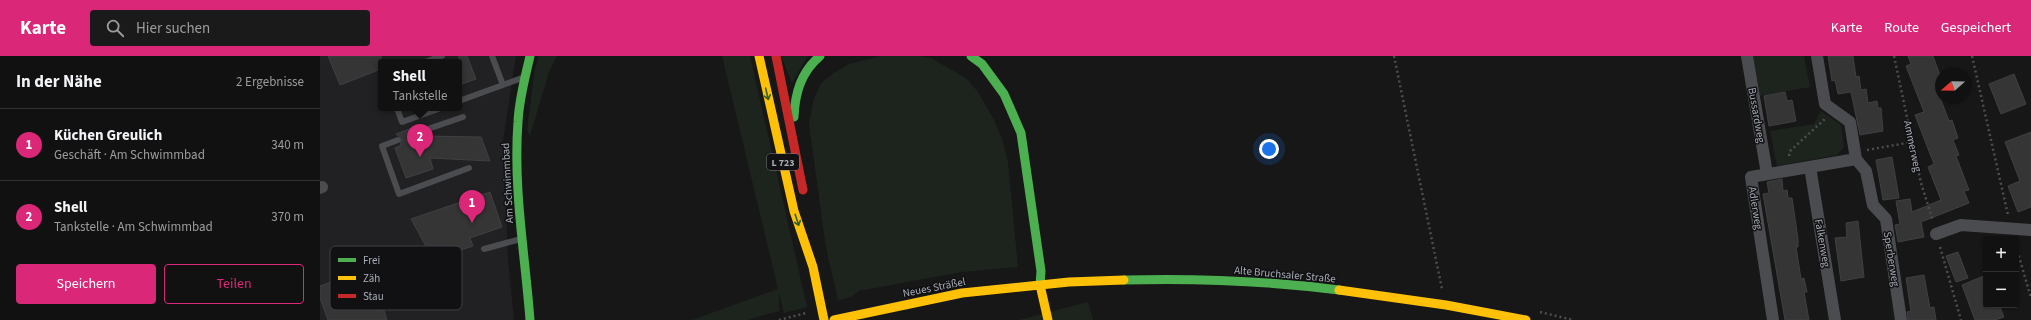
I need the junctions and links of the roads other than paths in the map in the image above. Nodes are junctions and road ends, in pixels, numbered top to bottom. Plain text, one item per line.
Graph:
1 (492, 56) edge
2 (530, 56) edge
3 (759, 56) edge
4 (776, 56) edge
5 (820, 56) edge
6 (971, 56) edge
7 (1747, 56) edge
8 (1817, 56) edge
9 (524, 78) junction
10 (503, 86) junction
11 (462, 100) edge
12 (398, 111) edge
13 (433, 111) edge
14 (464, 116) dead end
15 (422, 131) dead end
16 (398, 140) dead end
17 (795, 151) junction
18 (1855, 155) junction
19 (1810, 167) junction
20 (469, 168) dead end
21 (1767, 174) junction
22 (805, 201) dead end
23 (808, 222) dead end
24 (2031, 230) edge
25 (1936, 234) road end
26 (522, 238) junction
27 (484, 249) dead end
28 (813, 267) junction
29 (1040, 285) junction
30 (530, 309) junction
31 (530, 320) edge
32 (535, 320) edge
33 (824, 320) edge
34 (834, 320) edge
35 (1048, 320) edge
36 (1526, 320) edge
37 (1773, 320) edge
38 (1836, 320) edge
39 (1901, 320) edge

1 - 10 lane
2 - 9 street, Am Schwimmbad
3 -> 28 street, L 723
4 - 17 street, L 723
5 - 17 street
6 - 29 street
7 - 21 street, Bussardweg
8 - 18 street
9 - 10 lane
9 - 26 street, Am Schwimmbad
10 - 11 lane
12 - 13 lane
14 - 15 lane
16 - 20 lane
17 - 22 street, L 723
18 - 19 street, Adlerweg
18 - 39 street, Sperberweg
19 - 21 street, Adlerweg
19 - 38 street, Falkenweg
21 - 37 street, Adlerweg
23 - 28 street, L 723
24 - 25 street
26 - 27 lane
26 - 30 street, Am Schwimmbad
28 - 33 street, L 723
29 - 34 street, Neues Sträßel
29 - 35 street
29 - 36 street, Alte Bruchsaler Straße
30 - 31 street, Am Schwimmbad
30 - 32 street, Am Schwimmbad

